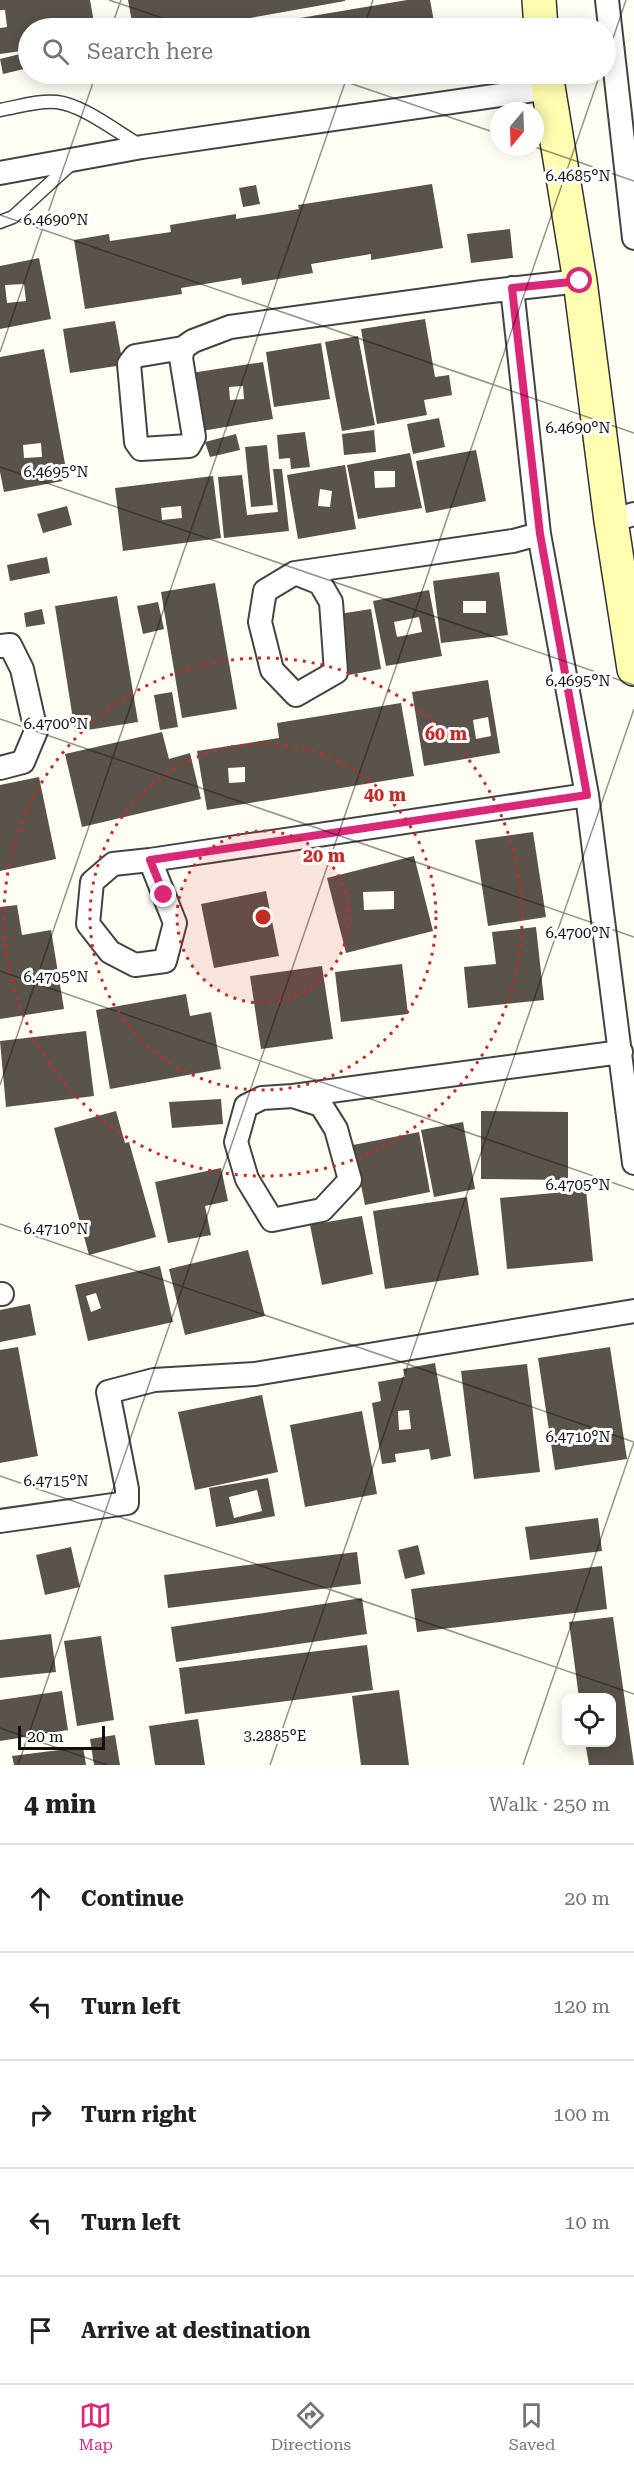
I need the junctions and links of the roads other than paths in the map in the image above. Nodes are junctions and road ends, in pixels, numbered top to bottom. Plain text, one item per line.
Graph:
1 (538, 0) edge
2 (607, 0) edge
3 (541, 18) edge
4 (609, 18) edge
5 (616, 79) edge
6 (529, 84) edge
7 (547, 84) edge
8 (0, 110) edge
9 (142, 147) junction
10 (76, 159) junction
11 (0, 173) edge
12 (0, 222) edge
13 (634, 238) edge
14 (580, 281) junction
15 (512, 288) junction
16 (183, 348) junction
17 (622, 518) edge
18 (540, 534) junction
19 (295, 573) junction
20 (0, 646) edge
21 (634, 669) edge
22 (0, 768) edge
23 (587, 795) junction
24 (150, 860) junction
25 (621, 1052) junction
26 (293, 1096) junction
27 (634, 1163) edge
28 (634, 1311) edge
29 (0, 1521) edge

1 - 3 street
2 - 4 street
5 - 13 street
6 - 9 street
7 - 14 street
8 - 9 lane
9 - 10 street
10 - 11 street
10 - 12 lane
14 - 15 street
14 - 17 street
15 - 16 street
15 - 18 street
16 - 16 street
17 - 21 street
18 - 19 street
18 - 23 street
19 - 19 street
20 - 22 street
23 - 24 street
23 - 25 street
24 - 24 street
25 - 26 street
25 - 27 street
26 - 26 street
28 - 29 street

